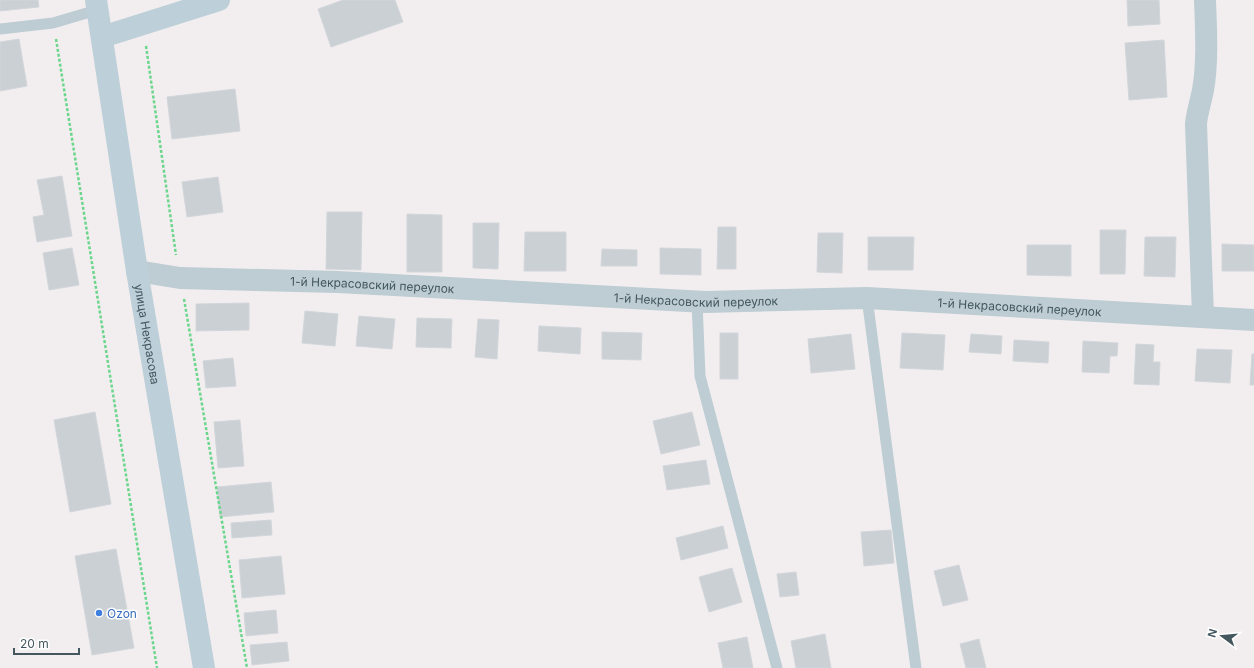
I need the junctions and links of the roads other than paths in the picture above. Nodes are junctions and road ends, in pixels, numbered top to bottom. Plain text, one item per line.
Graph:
1 (219, 0) edge
2 (1205, 0) edge
3 (97, 5) edge
4 (0, 29) edge
5 (102, 37) junction
6 (137, 271) junction
7 (867, 298) junction
8 (697, 301) junction
9 (1203, 316) junction
10 (1254, 320) edge
11 (204, 668) edge
12 (777, 668) edge
13 (916, 668) edge

1 - 5 street
2 - 9 street
3 - 4 lane
3 - 5 street, улица Некрасова
5 - 6 street, улица Некрасова
6 - 8 street, 1-й Некрасовский переулок
6 - 11 street, улица Некрасова
7 - 8 street, 1-й Некрасовский переулок
7 - 9 street, 1-й Некрасовский переулок
7 - 13 lane
8 - 12 lane
9 - 10 street, 1-й Некрасовский переулок

